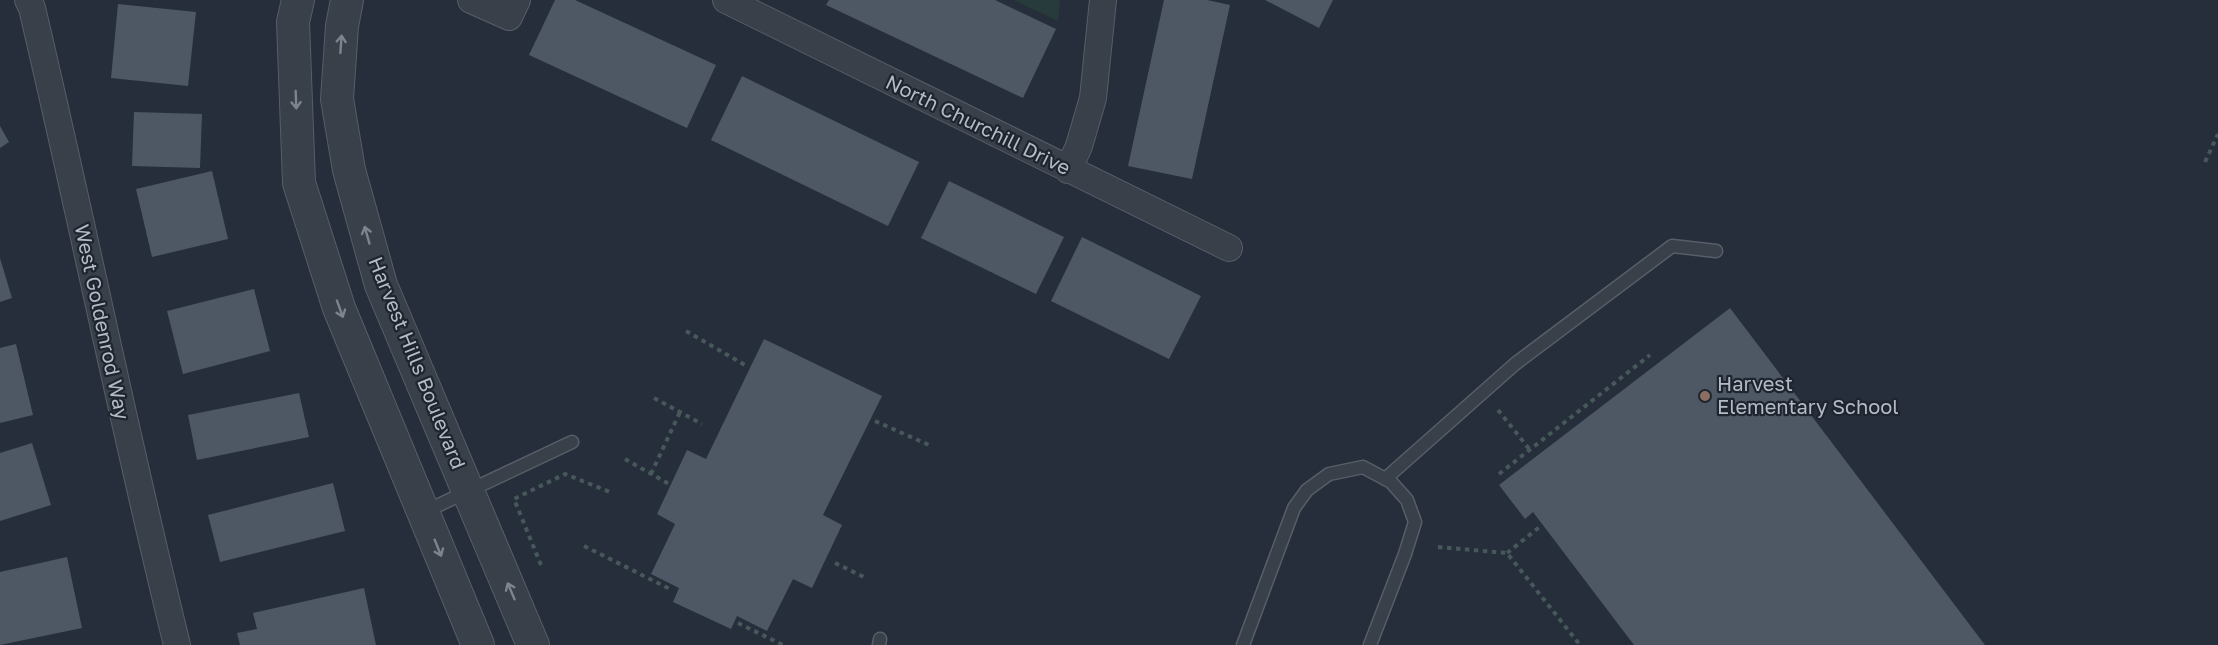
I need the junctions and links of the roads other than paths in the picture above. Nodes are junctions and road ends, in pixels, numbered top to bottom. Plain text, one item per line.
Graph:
1 (28, 0) edge
2 (298, 0) edge
3 (347, 0) edge
4 (471, 0) edge
5 (726, 0) edge
6 (1103, 0) edge
7 (513, 9) edge
8 (1068, 170) junction
9 (1229, 248) dead end
10 (1716, 251) dead end
11 (573, 442) dead end
12 (1385, 479) junction
13 (469, 491) junction
14 (423, 512) junction
15 (177, 645) edge
16 (478, 645) edge
17 (534, 645) edge
18 (1244, 645) edge
19 (1370, 645) edge

1 - 15 street, West Goldenrod Way
2 -> 14 street
13 -> 3 street, Harvest Hills Boulevard
4 - 7 street
5 - 8 street, North Churchill Drive
6 - 8 street
8 - 9 street, North Churchill Drive
10 - 12 lane
11 - 13 lane
12 - 18 lane
12 - 19 lane
13 - 14 lane
17 -> 13 street, Harvest Hills Boulevard
14 -> 16 street

